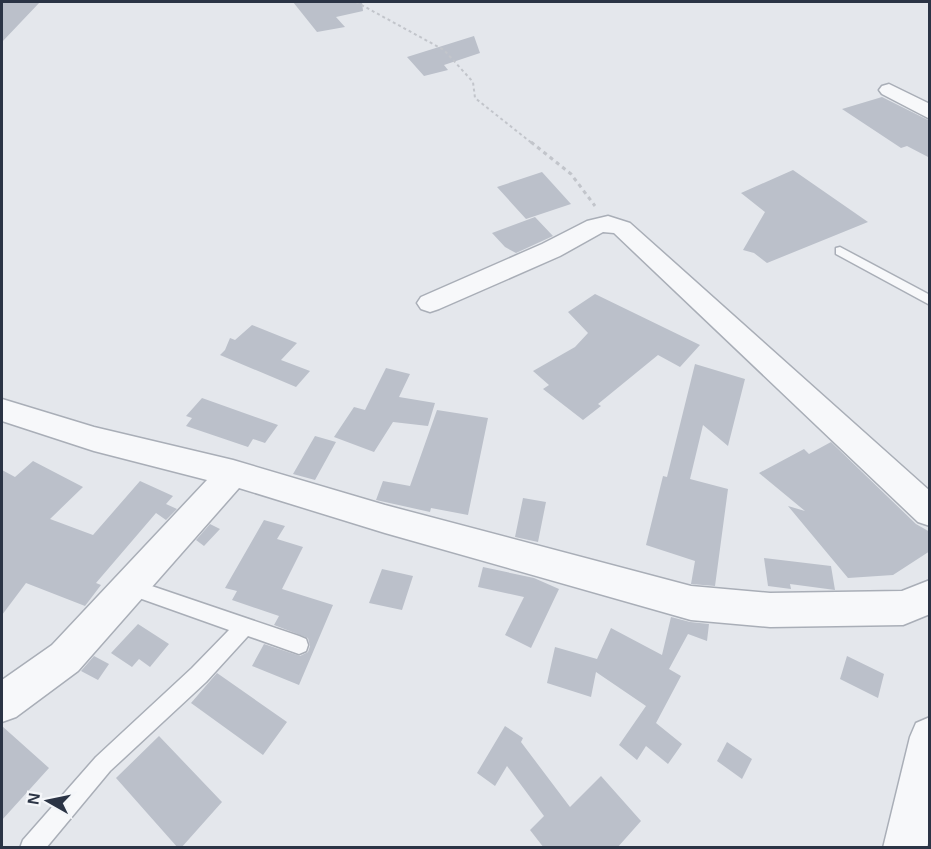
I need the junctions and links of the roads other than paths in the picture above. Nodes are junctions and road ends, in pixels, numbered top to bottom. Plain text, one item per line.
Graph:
1 (889, 90) dead end
2 (930, 113) edge
3 (840, 251) dead end
4 (930, 301) edge
5 (430, 303) dead end
6 (2, 410) edge
7 (233, 473) junction
8 (930, 512) edge
9 (131, 586) junction
10 (930, 596) edge
11 (245, 626) junction
12 (299, 645) dead end
13 (2, 703) edge
14 (930, 737) edge
15 (31, 848) edge
16 (905, 848) edge

1 - 2 street
3 - 4 lane
5 - 8 street
6 - 7 street
7 - 9 street
7 - 10 street
9 - 11 lane
9 - 13 street
11 - 12 lane
11 - 15 lane
14 - 16 street

